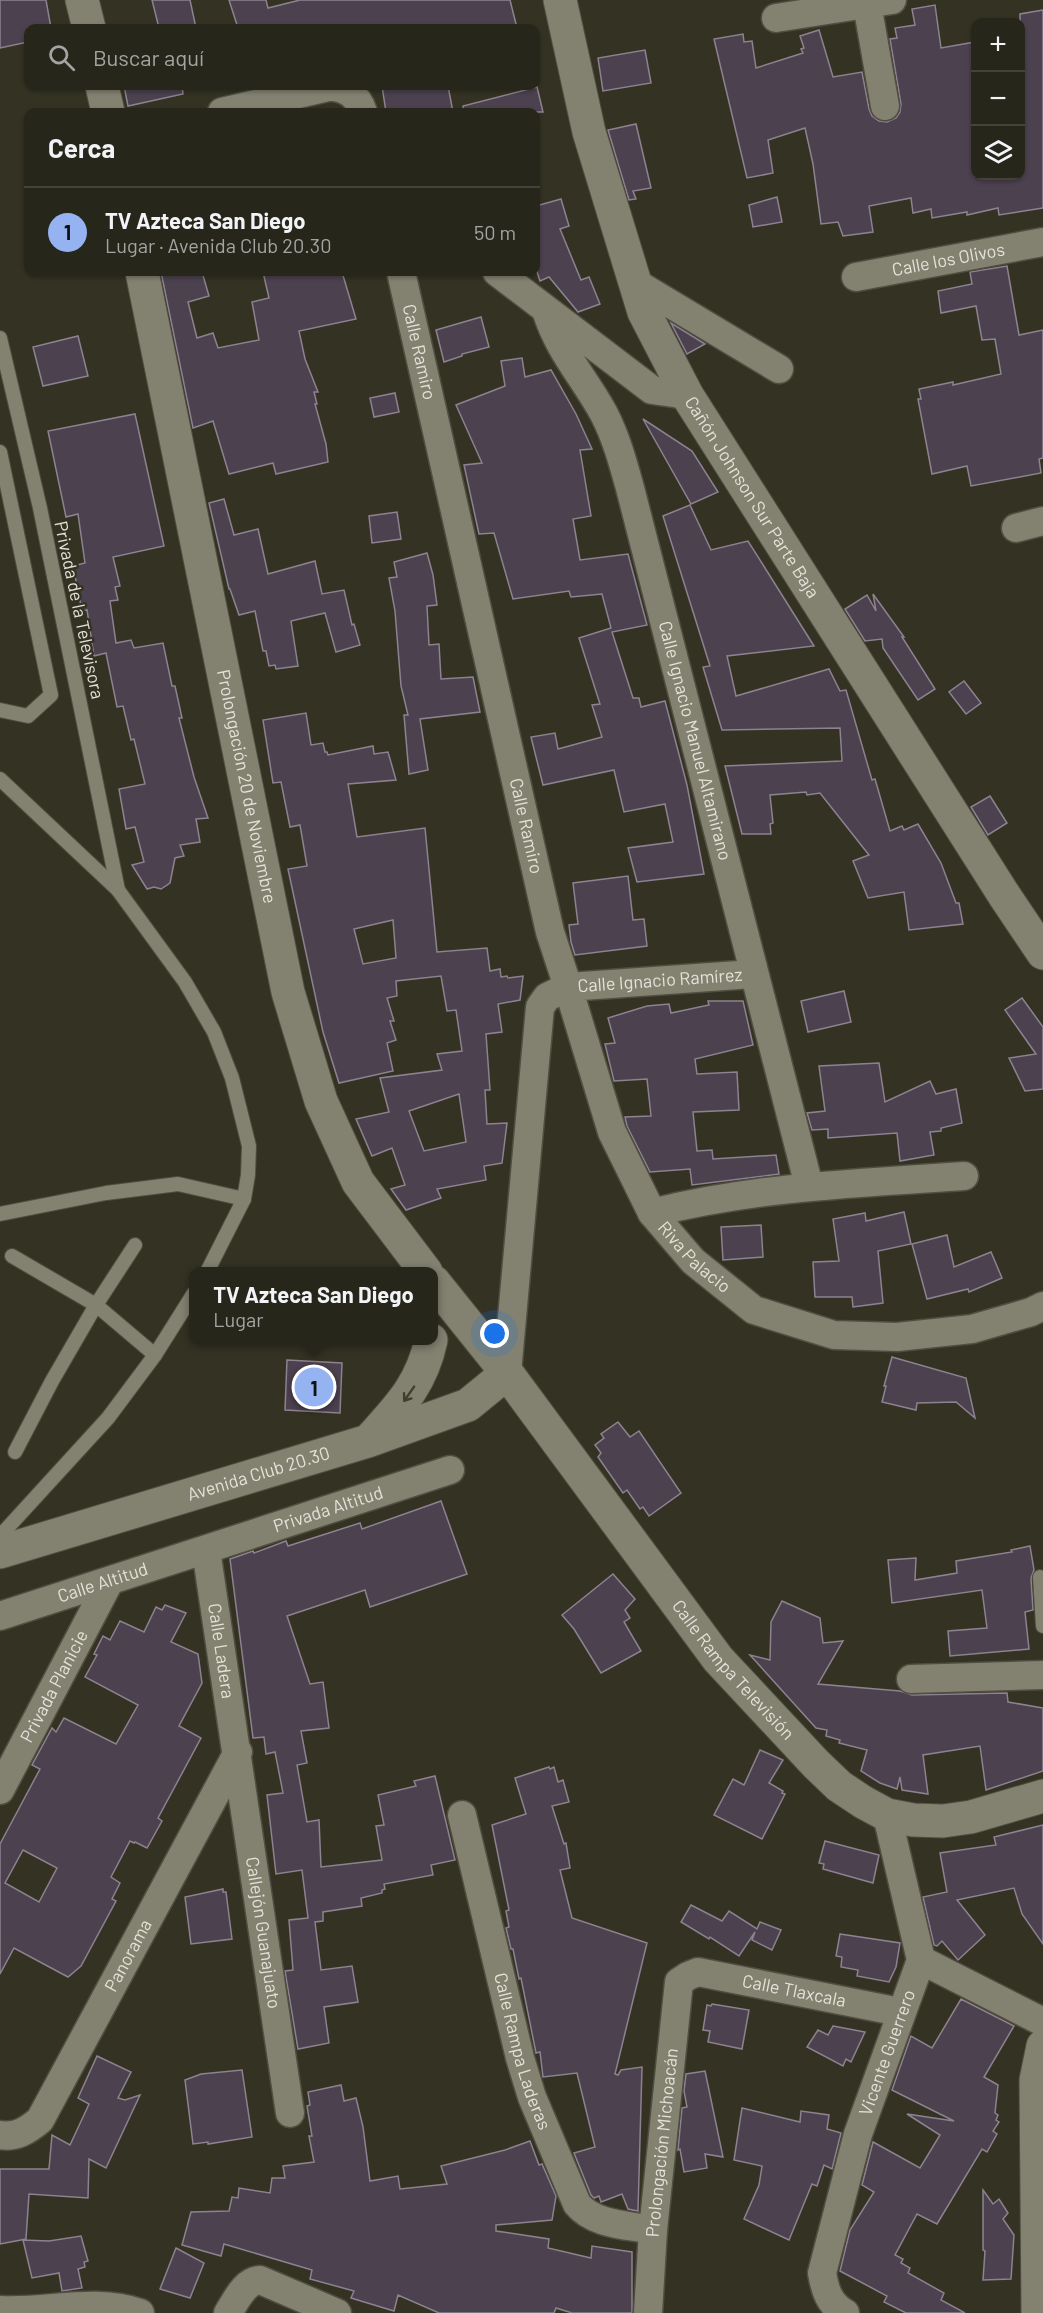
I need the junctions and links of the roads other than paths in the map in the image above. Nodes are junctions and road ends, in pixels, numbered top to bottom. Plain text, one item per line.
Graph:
1 (82, 0) edge
2 (560, 0) edge
3 (879, 2) edge
4 (776, 18) dead end
5 (88, 24) edge
6 (103, 90) edge
7 (315, 90) edge
8 (344, 90) edge
9 (885, 106) dead end
10 (107, 108) edge
11 (239, 108) edge
12 (361, 108) edge
13 (1043, 242) edge
14 (143, 276) edge
15 (402, 276) edge
16 (502, 276) edge
17 (856, 278) dead end
18 (634, 282) junction
19 (546, 310) junction
20 (0, 338) edge
21 (779, 369) dead end
22 (687, 395) junction
23 (0, 452) edge
24 (1043, 521) edge
25 (1016, 528) dead end
26 (0, 710) edge
27 (0, 779) edge
28 (118, 890) junction
29 (1043, 953) edge
30 (753, 974) junction
31 (568, 987) junction
32 (964, 1176) dead end
33 (809, 1186) junction
34 (244, 1199) junction
35 (651, 1213) junction
36 (0, 1214) edge
37 (135, 1245) dead end
38 (12, 1256) dead end
39 (210, 1267) edge
40 (417, 1267) edge
41 (438, 1296) edge
42 (189, 1301) edge
43 (96, 1305) junction
44 (1043, 1306) edge
45 (430, 1345) edge
46 (155, 1355) junction
47 (507, 1373) junction
48 (368, 1441) junction
49 (15, 1452) dead end
50 (450, 1470) dead end
51 (0, 1536) edge
52 (206, 1550) junction
53 (0, 1552) edge
54 (1040, 1577) dead end
55 (109, 1582) junction
56 (0, 1616) edge
57 (1043, 1626) edge
58 (1043, 1675) edge
59 (911, 1679) dead end
60 (238, 1752) junction
61 (0, 1790) edge
62 (1043, 1796) edge
63 (462, 1815) dead end
64 (887, 1815) junction
65 (921, 1960) junction
66 (688, 1976) joint
67 (900, 2012) junction
68 (1043, 2022) edge
69 (1043, 2046) edge
70 (290, 2113) dead end
71 (0, 2135) edge
72 (653, 2230) junction
73 (0, 2310) edge
74 (140, 2313) edge
75 (228, 2313) edge
76 (338, 2313) edge
77 (648, 2313) edge
78 (845, 2313) edge
79 (1038, 2313) edge

1 - 5 street
2 - 18 street, Cañón Johnson Sur Parte Baja
3 - 4 street
3 - 9 street
6 - 10 street
7 - 11 street
8 - 12 street
13 - 17 street, Calle los Olivos
14 - 40 street, Prolongación 20 de Noviembre
15 - 31 street, Calle Ramiro
16 - 19 street
18 - 21 street
18 - 22 street, Cañón Johnson Sur Parte Baja
19 - 22 street
19 - 30 street, Calle Ignacio Manuel Altamirano
20 - 28 lane, Privada de la Televisora
22 - 29 street, Cañón Johnson Sur Parte Baja
23 - 26 lane
24 - 25 street
27 - 28 lane, Privada de la Televisora
28 - 34 lane, Privada de la Televisora
30 - 31 street, Calle Ignacio Ramírez
30 - 33 street, Calle Ignacio Manuel Altamirano
31 - 35 street, Calle Ramiro
31 - 47 street
32 - 33 street, Riva Palacio
33 - 35 street, Riva Palacio
34 - 36 lane
34 - 39 lane, Privada de la Televisora
35 - 44 street, Riva Palacio
37 - 43 lane
38 - 43 lane
41 - 47 street, Prolongación 20 de Noviembre
42 - 46 lane
43 - 46 lane
43 - 49 lane
45 -> 48 street
46 - 51 lane
47 - 48 street, Avenida Club 20.30
47 - 64 street, Calle Rampa Televisión
48 - 53 street, Avenida Club 20.30
50 - 52 street, Privada Altitud
52 - 55 street, Calle Altitud
52 - 60 street, Calle Ladera
54 - 57 lane
55 - 56 street, Calle Altitud
55 - 61 street, Privada Planicie
58 - 59 street
60 - 70 street, Callejón Guanajuato
60 - 71 street, Panorama
62 - 64 street, Calle Rampa Televisión
63 - 72 street, Calle Rampa Laderas
64 - 65 street
65 - 67 street, Vicente Guerrero
65 - 68 street
66 - 67 street, Calle Tlaxcala
66 - 72 street, Prolongación Michoacán
67 - 78 street, Vicente Guerrero
69 - 79 street
72 - 77 street, Prolongación Michoacán
73 - 74 street
75 - 76 street

